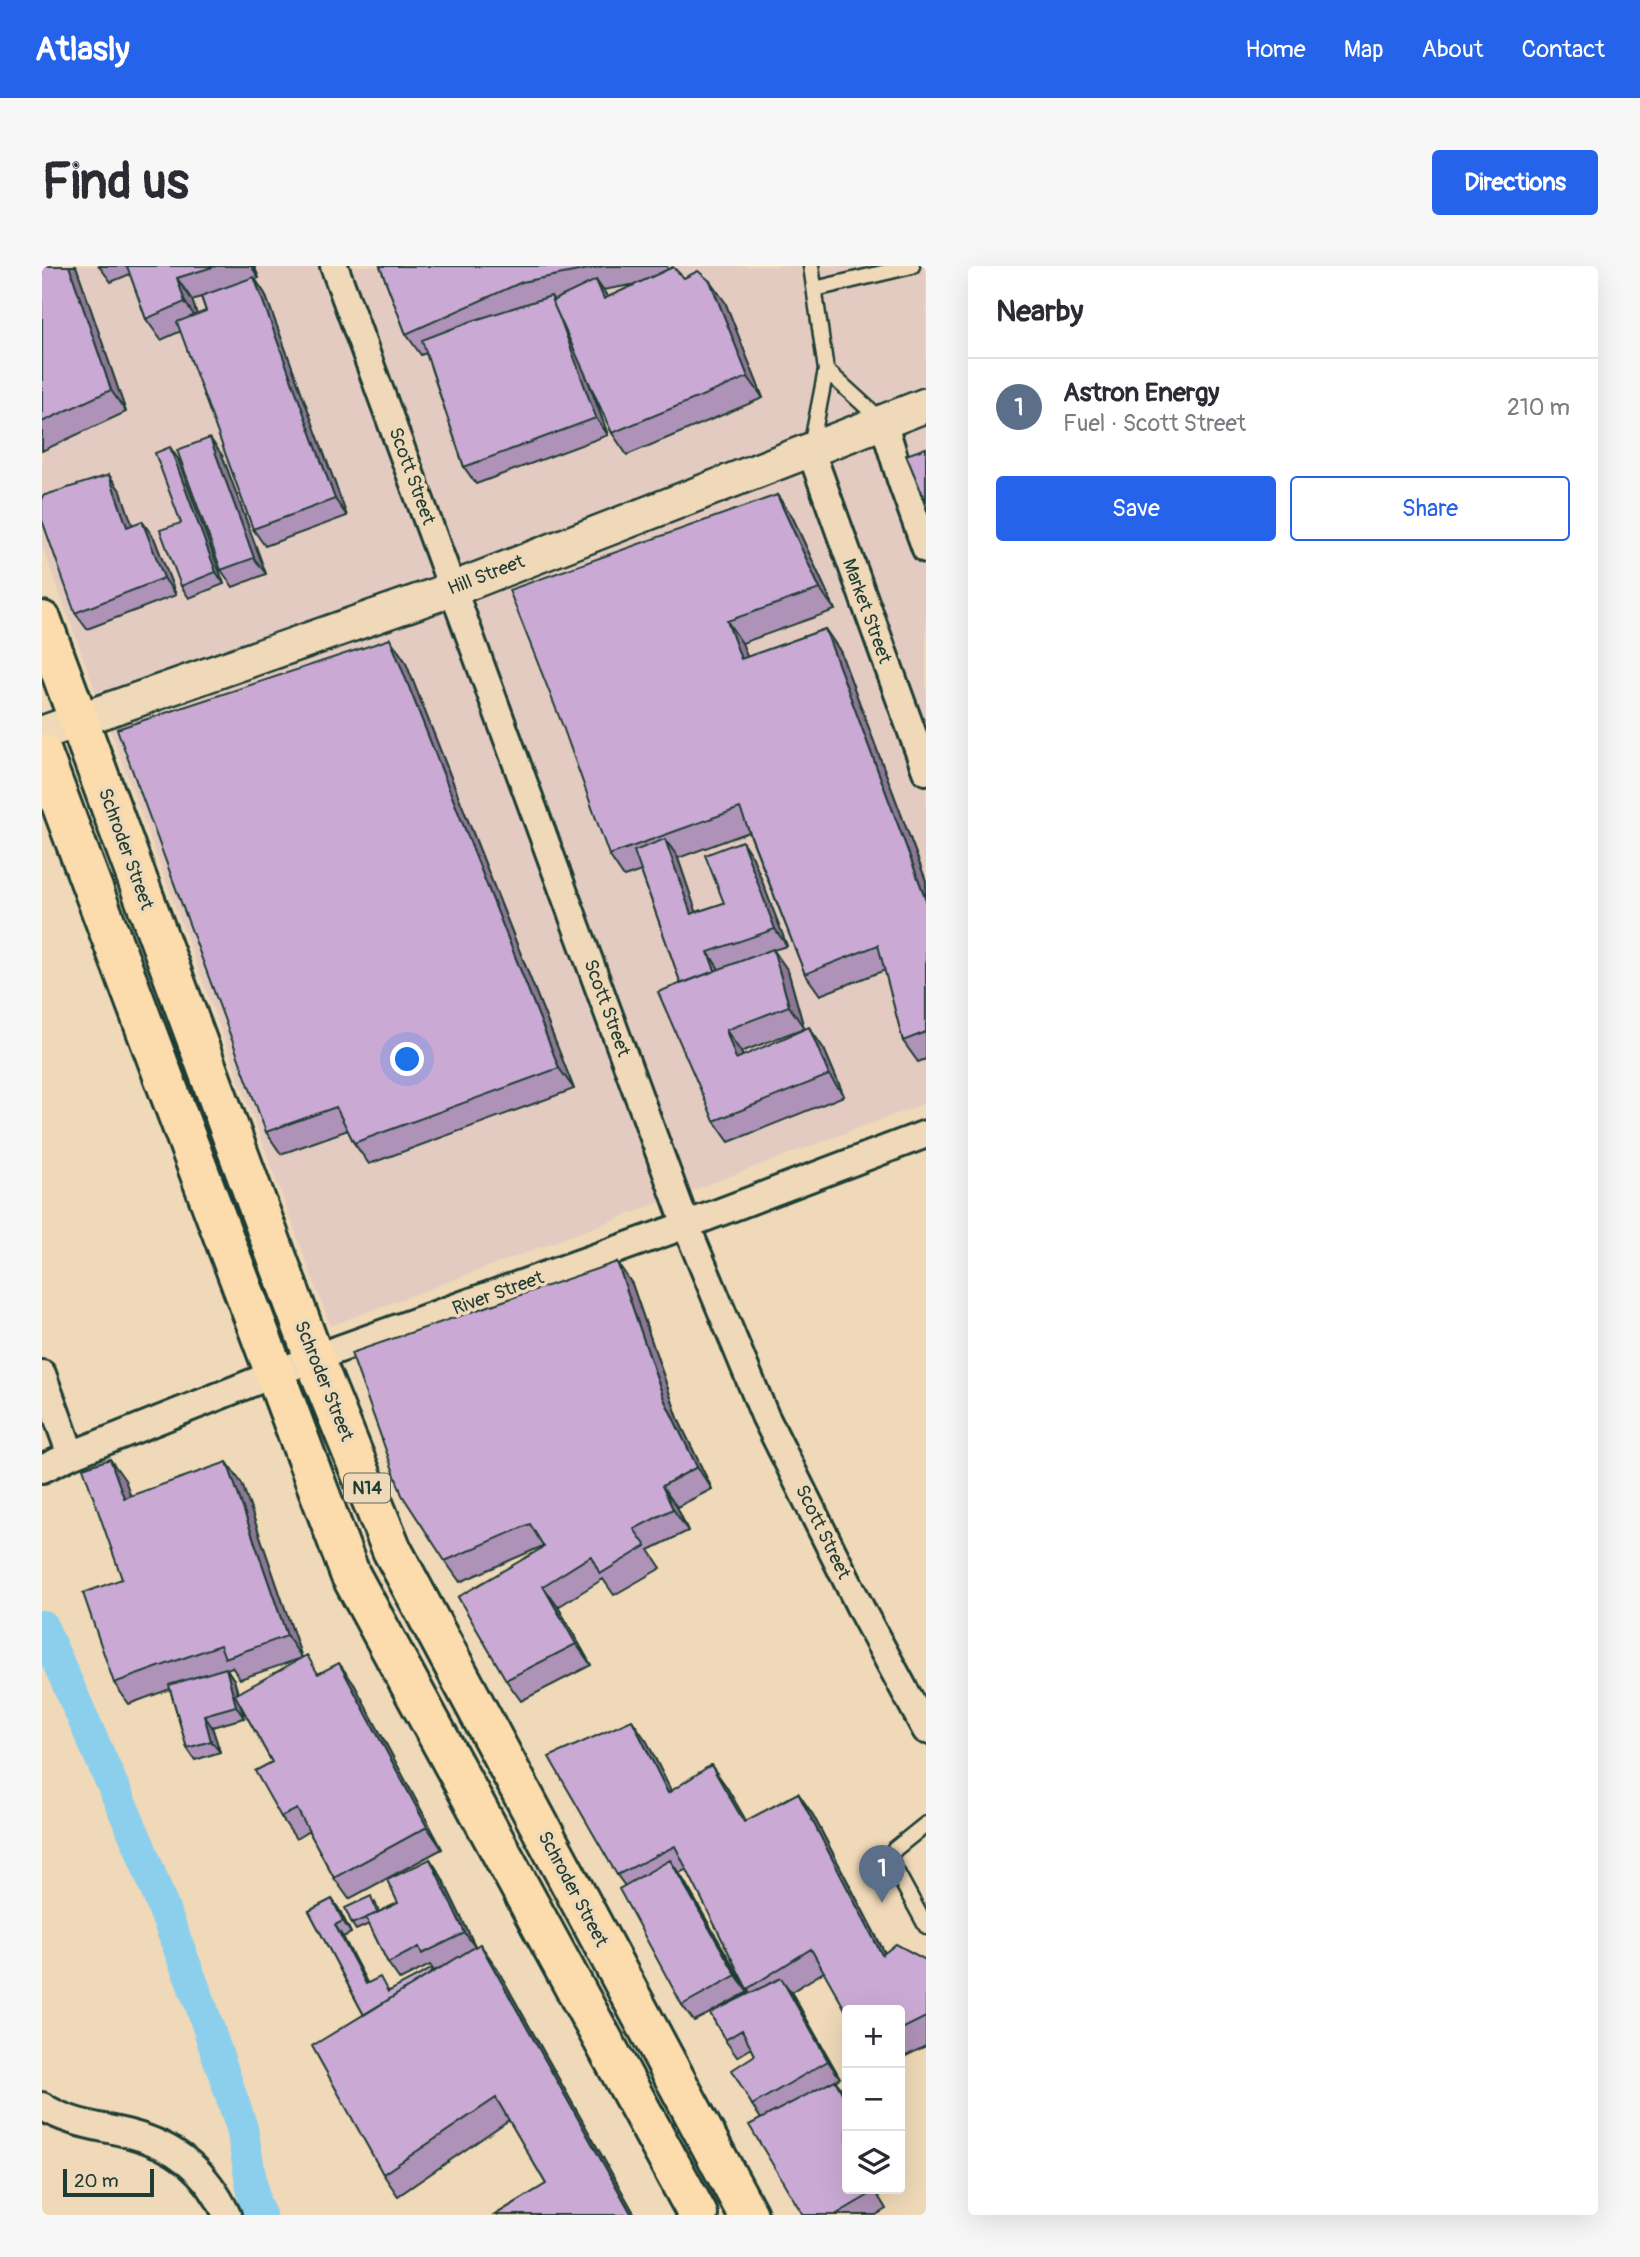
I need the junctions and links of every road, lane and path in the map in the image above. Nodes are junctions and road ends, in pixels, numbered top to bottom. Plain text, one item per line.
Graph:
1 (334, 266) edge
2 (811, 266) edge
3 (912, 266) edge
4 (815, 289) junction
5 (827, 370) junction
6 (926, 405) edge
7 (883, 421) junction
8 (810, 449) junction
9 (926, 549) edge
10 (453, 589) junction
11 (42, 621) edge
12 (79, 719) junction
13 (42, 733) edge
14 (42, 753) edge
15 (926, 771) edge
16 (926, 1134) edge
17 (686, 1225) junction
18 (314, 1358) junction
19 (42, 1374) edge
20 (274, 1376) junction
21 (71, 1455) junction
22 (42, 1469) edge
23 (926, 1730) edge
24 (926, 1824) edge
25 (926, 1926) edge
26 (42, 2106) edge
27 (227, 2215) edge
28 (698, 2215) edge
29 (748, 2215) edge

1 - 10 street, Scott Street
2 - 4 lane
3 - 4 lane
4 - 5 lane
5 - 7 lane
5 - 8 lane
6 - 7 street, Hill Street
7 - 8 street, Hill Street
7 - 9 street
8 - 10 street, Hill Street
8 - 15 street, Market Street
10 - 12 street, Hill Street
10 - 17 street, Scott Street
11 - 12 highway, Schroder Street / N14
12 - 13 street, Hill Street
12 - 18 highway, Schroder Street / N14
14 - 20 highway, N14
16 - 17 street, River Street
17 - 18 street, River Street
17 - 23 street, Scott Street
18 - 20 street, River Street
18 - 29 highway, Schroder Street / N14
19 - 21 street
20 - 21 street, River Street
20 - 28 highway, N14
21 - 22 street, River Street
24 - 25 lane
26 - 27 street

